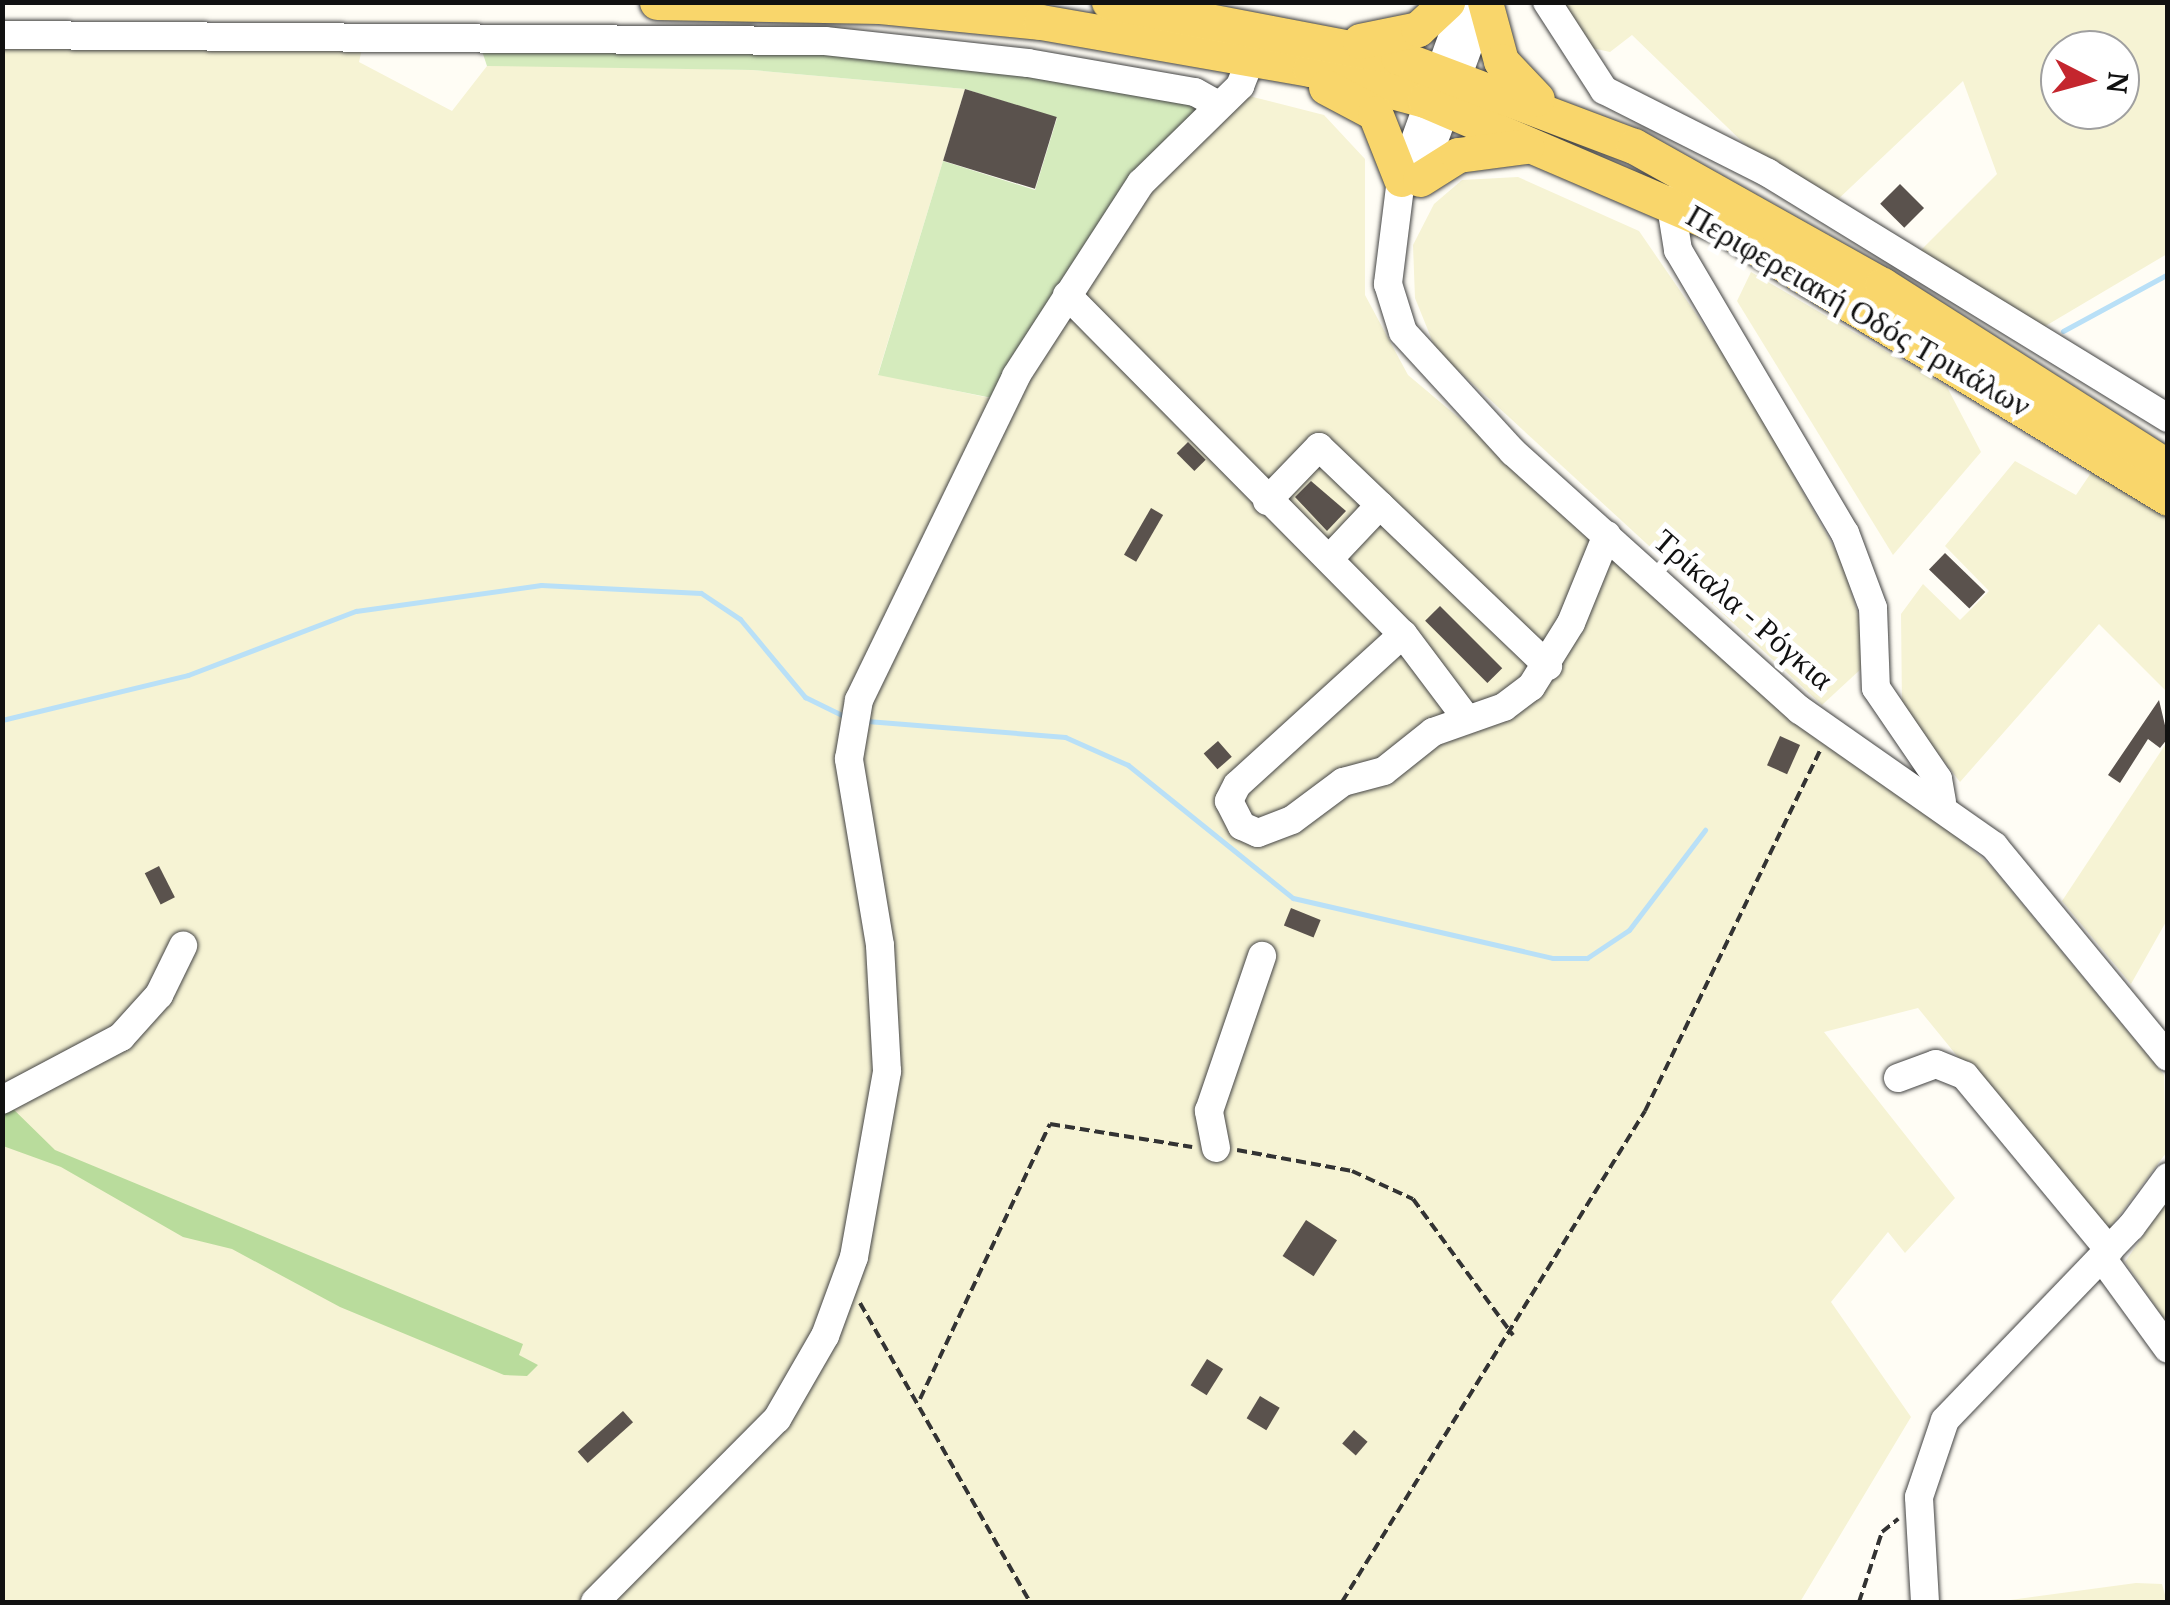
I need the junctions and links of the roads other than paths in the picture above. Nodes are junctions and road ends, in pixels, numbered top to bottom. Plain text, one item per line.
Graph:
1 (657, 2) edge
2 (1109, 2) edge
3 (1447, 2) edge
4 (1465, 2) edge
5 (1485, 2) edge
6 (1547, 2) edge
7 (2, 35) edge
8 (1342, 42) junction
9 (1259, 59) junction
10 (1444, 90) junction
11 (1217, 104) junction
12 (1549, 110) junction
13 (1533, 146) junction
14 (1411, 179) junction
15 (1670, 200) junction
16 (1067, 296) junction
17 (2168, 418) edge
18 (2168, 467) edge
19 (2168, 498) edge
20 (1267, 501) junction
21 (1380, 505) junction
22 (1608, 534) junction
23 (1329, 559) junction
24 (1403, 634) junction
25 (1548, 666) junction
26 (1466, 718) junction
27 (1942, 802) junction
28 (183, 946) dead end
29 (1262, 956) dead end
30 (2168, 1057) edge
31 (1898, 1078) dead end
32 (2, 1100) edge
33 (1216, 1148) road end
34 (2168, 1177) edge
35 (2106, 1254) junction
36 (2168, 1348) edge
37 (595, 1602) edge
38 (1926, 1602) edge

1 - 9 main road, Περιφερειακή Οδός Τρικάλων
2 - 8 main road, Περιφερειακή Οδός Τρικάλων
3 - 8 main road
4 - 10 street, Τρίκαλα - Ρόγκια
5 - 10 street, Τρίκαλα - Ρόγκια
5 - 12 main road
6 - 17 street
7 - 11 street
8 - 10 main road, Περιφερειακή Οδός Τρικάλων
9 - 10 main road, Περιφερειακή Οδός Τρικάλων
9 - 11 street
9 - 14 main road
10 - 12 main road, Περιφερειακή Οδός Τρικάλων
10 - 13 main road, Περιφερειακή Οδός Τρικάλων
10 - 14 street, Τρίκαλα - Ρόγκια
11 - 16 street
12 - 18 main road, Περιφερειακή Οδός Τρικάλων
13 - 14 main road
13 - 15 main road, Περιφερειακή Οδός Τρικάλων
14 - 22 street, Τρίκαλα - Ρόγκια
15 - 19 main road, Περιφερειακή Οδός Τρικάλων
15 - 27 street
16 - 20 street
16 - 37 street
20 - 21 street
20 - 23 street
21 - 23 street
21 - 25 street
22 - 25 street
22 - 27 street, Τρίκαλα - Ρόγκια
23 - 24 street
24 - 26 street
24 - 26 street
25 - 26 street
27 - 30 street, Τρίκαλα - Ρόγκια
28 - 32 street
29 - 33 street
31 - 35 street
34 - 35 street
35 - 36 street
35 - 38 street

